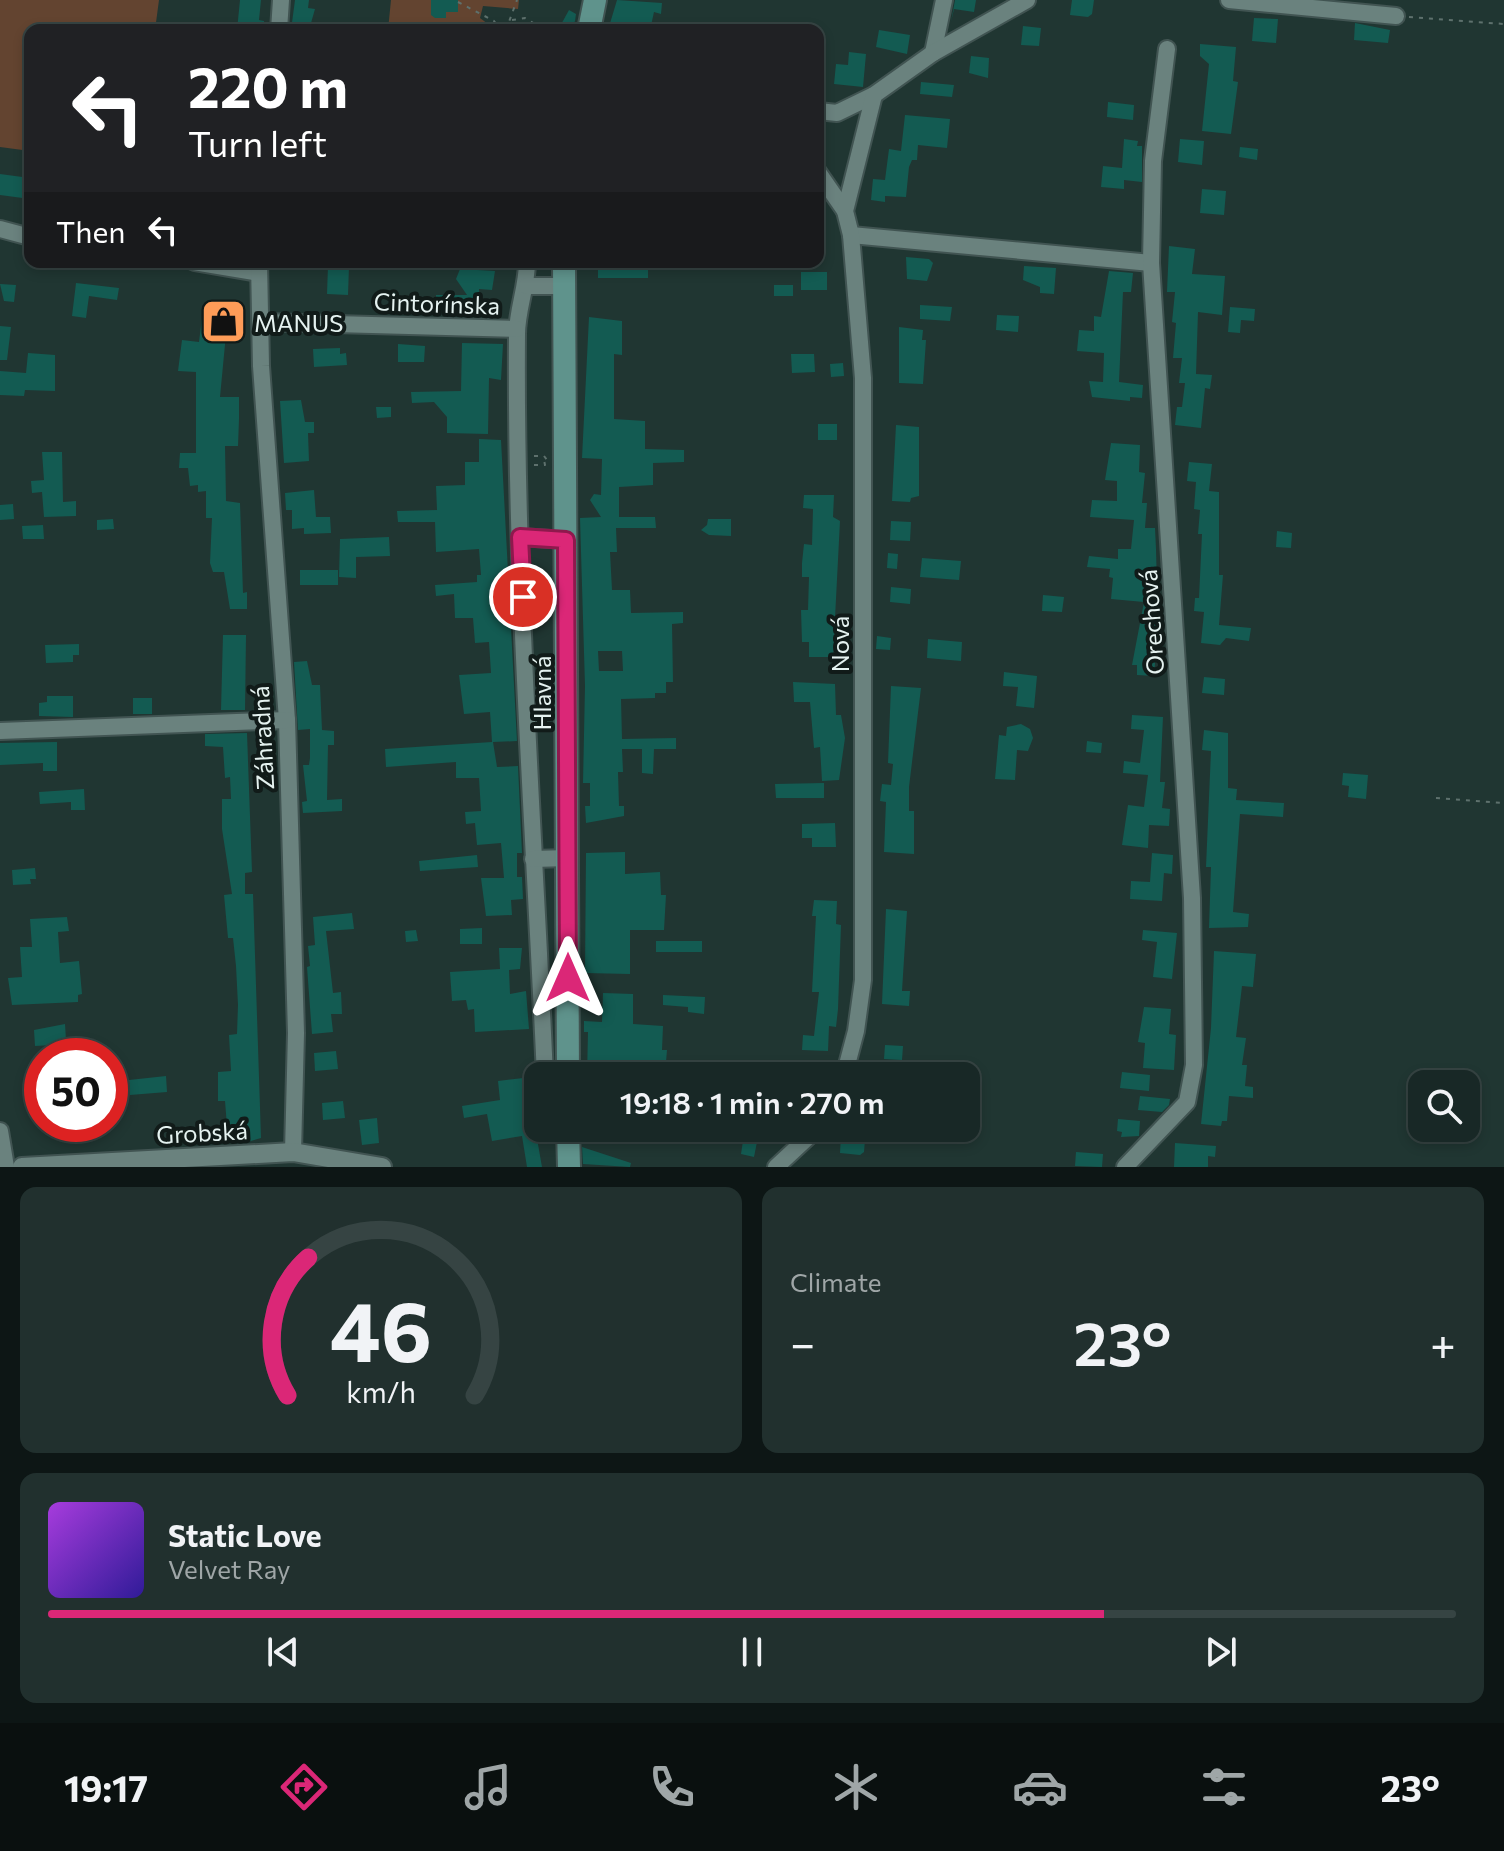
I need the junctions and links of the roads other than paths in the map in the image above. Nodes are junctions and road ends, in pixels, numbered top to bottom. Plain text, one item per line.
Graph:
1 (281, 0) edge
2 (595, 0) edge
3 (944, 0) edge
4 (1027, 0) edge
5 (1229, 0) edge
6 (1396, 16) road end
7 (279, 24) edge
8 (590, 24) edge
9 (1167, 49) dead end
10 (933, 53) junction
11 (874, 95) junction
12 (824, 112) edge
13 (824, 181) edge
14 (845, 211) junction
15 (0, 229) edge
16 (24, 235) edge
17 (851, 235) junction
18 (1151, 263) junction
19 (259, 268) edge
20 (527, 268) edge
21 (564, 268) edge
22 (527, 286) junction
23 (565, 286) junction
24 (261, 322) junction
25 (517, 329) junction
26 (520, 537) junction
27 (566, 540) junction
28 (287, 720) junction
29 (0, 731) edge
30 (568, 858) junction
31 (533, 859) junction
32 (544, 1062) edge
33 (568, 1062) edge
34 (847, 1062) edge
35 (0, 1131) edge
36 (568, 1142) edge
37 (803, 1142) edge
38 (293, 1152) junction
39 (160, 1162) edge
40 (6, 1167) edge
41 (22, 1167) edge
42 (382, 1167) edge
43 (569, 1167) edge
44 (776, 1167) edge
45 (1125, 1167) edge

1 - 7 street
2 - 8 main road
3 - 10 street
4 - 10 street
5 - 6 street
9 - 18 street, Orechová
10 - 11 street
11 - 12 street
11 - 14 street, Nová
13 - 14 street, Nová
14 - 17 street, Nová
15 - 16 street
17 - 18 street
17 - 34 street, Nová
18 - 45 street, Orechová
19 - 24 street, Záhradná
20 - 22 street
21 - 23 main road, Hlavná
22 - 23 street
22 - 25 street
23 - 27 main road, Hlavná
24 - 25 street, Cintorínska
24 - 28 street, Záhradná
25 - 26 street
26 - 27 street
26 - 31 street
27 - 30 main road, Hlavná
28 - 29 street
28 - 38 street, Záhradná
30 - 31 street
30 - 33 main road, Hlavná
31 - 32 street
35 - 40 street
36 - 43 main road
37 - 44 street
38 - 39 street, Grobská
38 - 42 street, Grobská
39 - 41 street, Grobská

